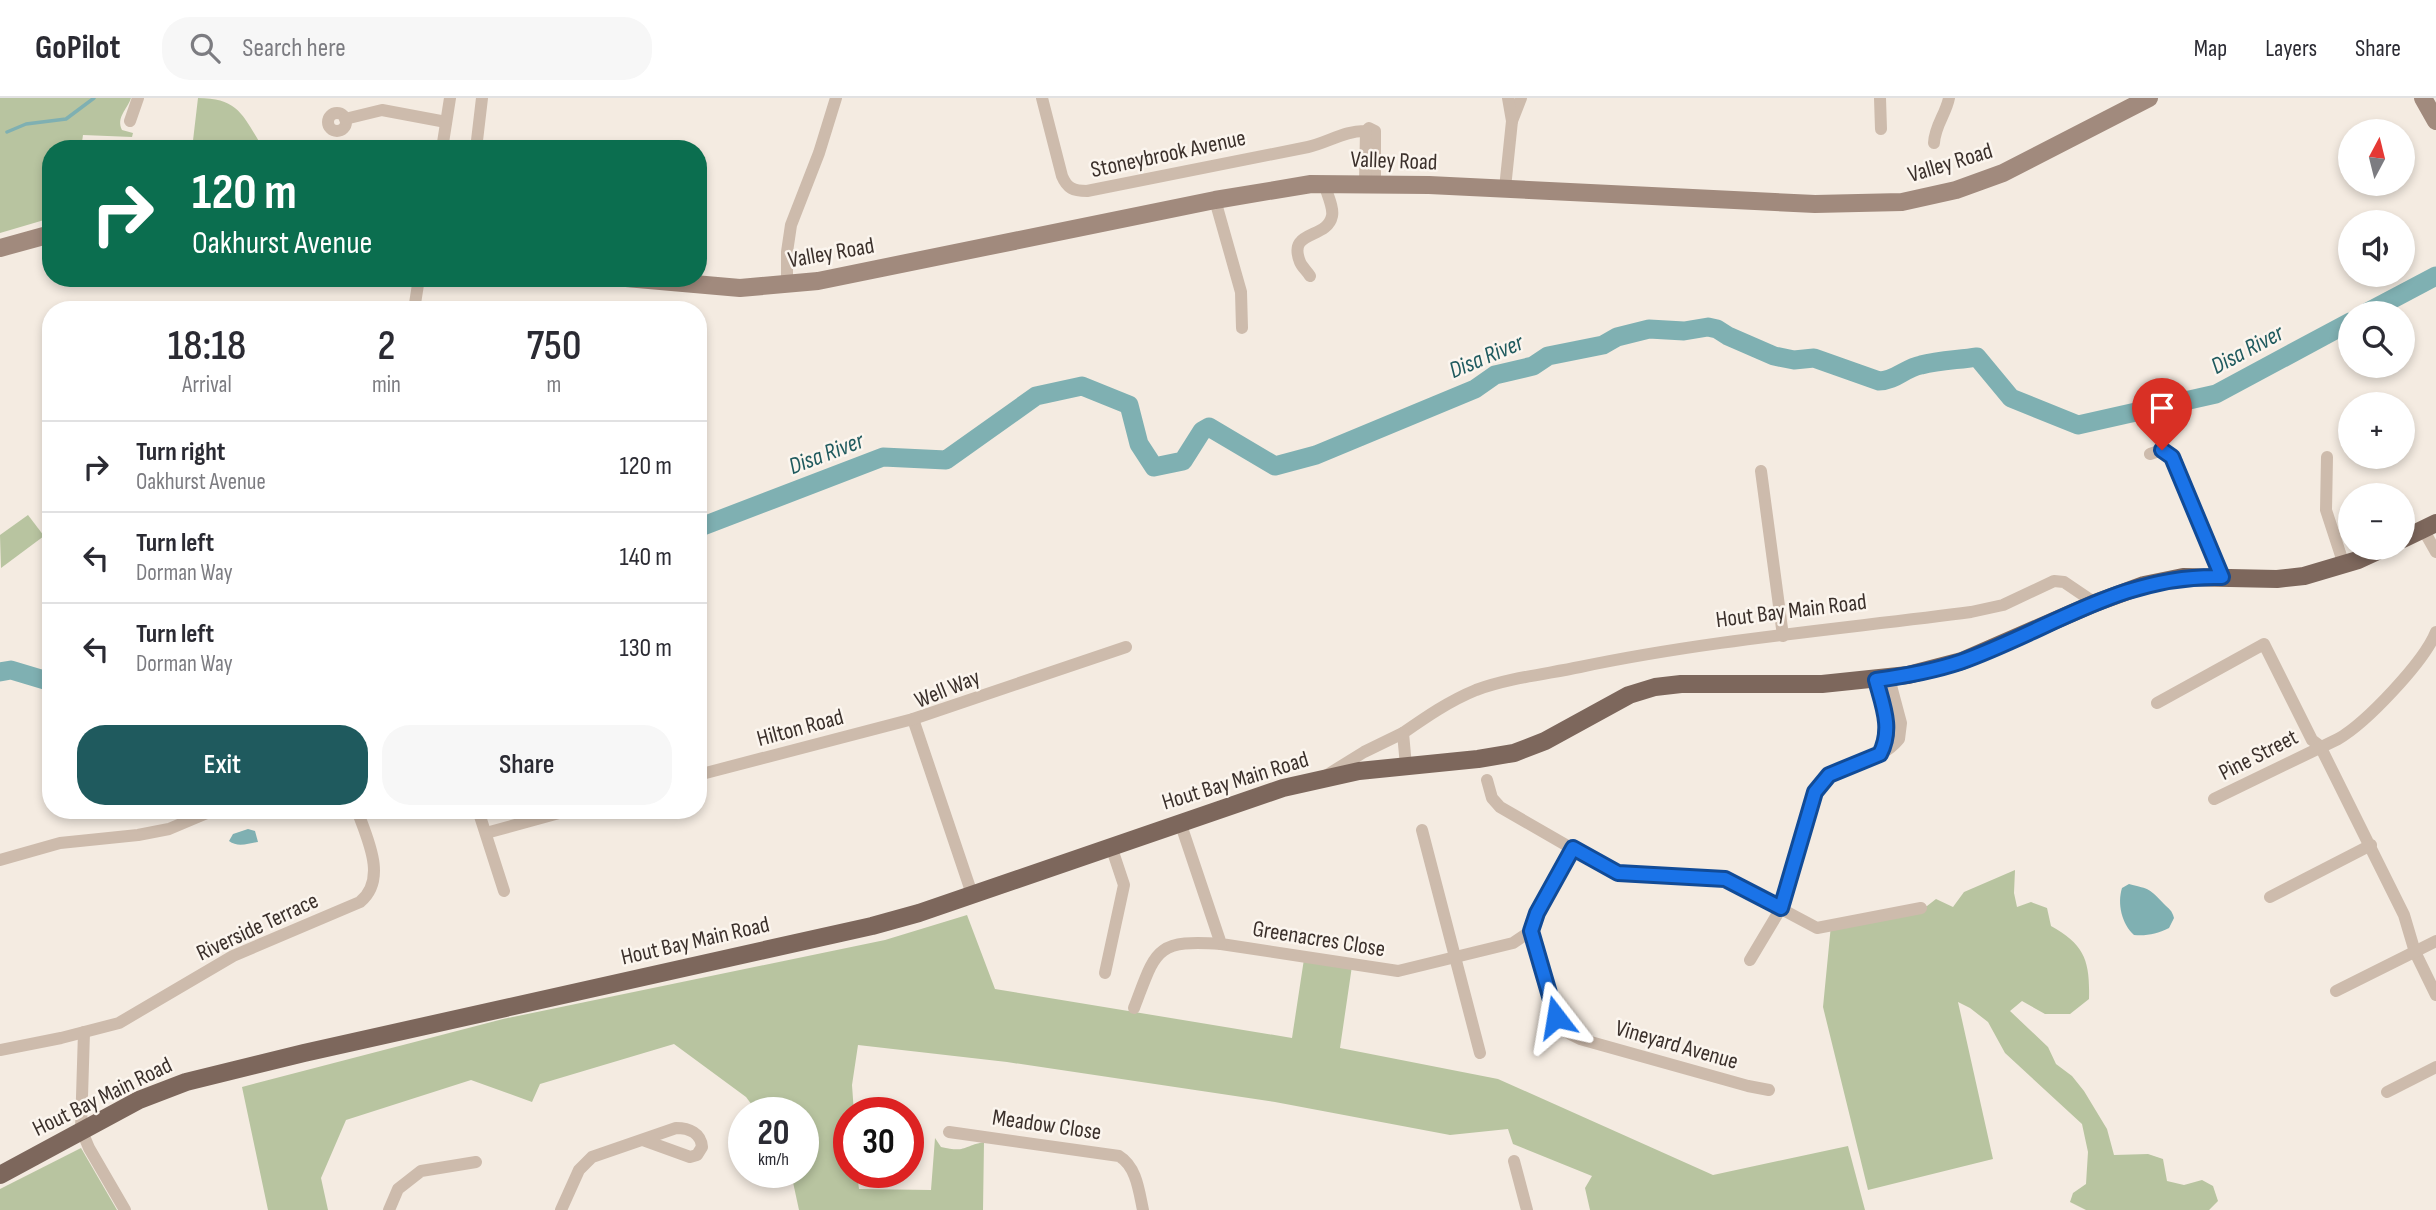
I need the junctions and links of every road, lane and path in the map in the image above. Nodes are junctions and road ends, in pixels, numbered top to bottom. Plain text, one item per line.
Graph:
1 (138, 98) edge
2 (450, 98) edge
3 (482, 98) edge
4 (836, 98) edge
5 (1042, 98) edge
6 (1508, 98) edge
7 (1521, 98) edge
8 (1880, 98) edge
9 (1949, 98) edge
10 (2149, 98) edge
11 (2423, 98) edge
12 (345, 118) dead end
13 (130, 121) dead end
14 (2436, 121) edge
15 (446, 122) junction
16 (1511, 123) junction
17 (1881, 129) dead end
18 (443, 140) edge
19 (477, 140) edge
20 (1934, 143) dead end
21 (1324, 183) junction
22 (1370, 183) junction
23 (1505, 188) junction
24 (1215, 200) junction
25 (42, 236) edge
26 (0, 248) edge
27 (1310, 276) dead end
28 (707, 285) edge
29 (787, 285) junction
30 (1242, 328) dead end
31 (2150, 454) dead end
32 (2327, 457) dead end
33 (1761, 471) dead end
34 (2430, 526) edge
35 (2436, 552) edge
36 (2355, 560) edge
37 (2343, 565) junction
38 (2222, 577) junction
39 (2095, 603) junction
40 (2436, 632) edge
41 (1783, 636) junction
42 (1126, 648) dead end
43 (1883, 679) junction
44 (2157, 703) dead end
45 (913, 719) junction
46 (1403, 733) junction
47 (2320, 746) junction
48 (1406, 766) junction
49 (707, 773) edge
50 (1324, 777) junction
51 (1487, 780) dead end
52 (2214, 799) dead end
53 (193, 819) edge
54 (360, 819) edge
55 (481, 819) edge
56 (537, 819) edge
57 (1180, 822) junction
58 (1422, 830) dead end
59 (486, 833) junction
60 (2371, 845) junction
61 (1111, 846) junction
62 (1573, 848) junction
63 (0, 860) edge
64 (504, 891) dead end
65 (972, 894) junction
66 (2270, 897) dead end
67 (1781, 908) junction
68 (1921, 908) dead end
69 (1531, 931) junction
70 (2436, 941) edge
71 (1221, 944) junction
72 (2414, 952) junction
73 (1456, 958) junction
74 (1750, 960) dead end
75 (1105, 972) dead end
76 (2336, 991) dead end
77 (2436, 995) edge
78 (1134, 1008) dead end
79 (84, 1032) junction
80 (0, 1050) edge
81 (1480, 1053) dead end
82 (2436, 1067) edge
83 (1769, 1090) dead end
84 (2386, 1092) dead end
85 (81, 1129) junction
86 (949, 1132) dead end
87 (643, 1140) dead end
88 (1514, 1161) dead end
89 (476, 1162) dead end
90 (0, 1175) edge
91 (125, 1210) edge
92 (389, 1210) edge
93 (561, 1210) edge
94 (1143, 1210) edge
95 (1527, 1210) edge

1 - 13 street
2 - 15 street
3 - 19 street
4 - 29 street
5 - 22 street, Stoneybrook Avenue
6 - 16 street
7 - 16 street
8 - 17 street
9 - 20 street
10 - 23 street, Valley Road
11 - 14 street
12 - 15 street
15 - 18 street
16 - 23 street
21 - 22 street, Valley Road
21 - 24 street, Valley Road
21 - 27 street
22 - 23 street, Valley Road
24 - 29 street, Valley Road
24 - 30 street
25 - 26 street
28 - 29 street, Valley Road
31 - 38 street
32 - 37 street
33 - 41 street
34 - 35 street
36 - 37 main road, Hout Bay Main Road
37 - 38 main road, Hout Bay Main Road
38 - 39 main road, Hout Bay Main Road
39 - 41 street, Hout Bay Main Road
39 - 43 main road, Hout Bay Main Road
40 - 47 street, Pine Street
41 - 46 street, Hout Bay Main Road
42 - 45 street, Well Way
43 - 48 main road, Hout Bay Main Road
43 - 67 street
44 - 47 street
45 - 49 street, Hilton Road
45 - 65 street, Well Way
46 - 48 street
46 - 50 street, Hout Bay Main Road
47 - 52 street, Pine Street
47 - 60 street
48 - 50 main road, Hout Bay Main Road
50 - 57 main road, Hout Bay Main Road
51 - 62 street
53 - 63 street
54 - 79 street, Riverside Terrace
55 - 59 street
56 - 59 street
57 - 61 main road, Hout Bay Main Road
57 - 71 street, Greenacres Close
58 - 73 street
59 - 64 street
60 - 66 street
60 - 72 street
61 - 65 main road, Hout Bay Main Road
61 - 75 street
62 - 67 street
62 - 69 street
65 - 85 main road, Hout Bay Main Road
67 - 68 street
67 - 74 street
69 - 73 street, Greenacres Close
69 - 83 street, Vineyard Avenue
70 - 72 street
71 - 73 street, Greenacres Close
71 - 78 street
72 - 76 street
72 - 77 street
73 - 81 street
79 - 80 street, Riverside Terrace
79 - 85 street
82 - 84 street
85 - 90 main road, Hout Bay Main Road
85 - 91 street
86 - 94 street, Meadow Close
87 - 93 street
88 - 95 street
89 - 92 street

